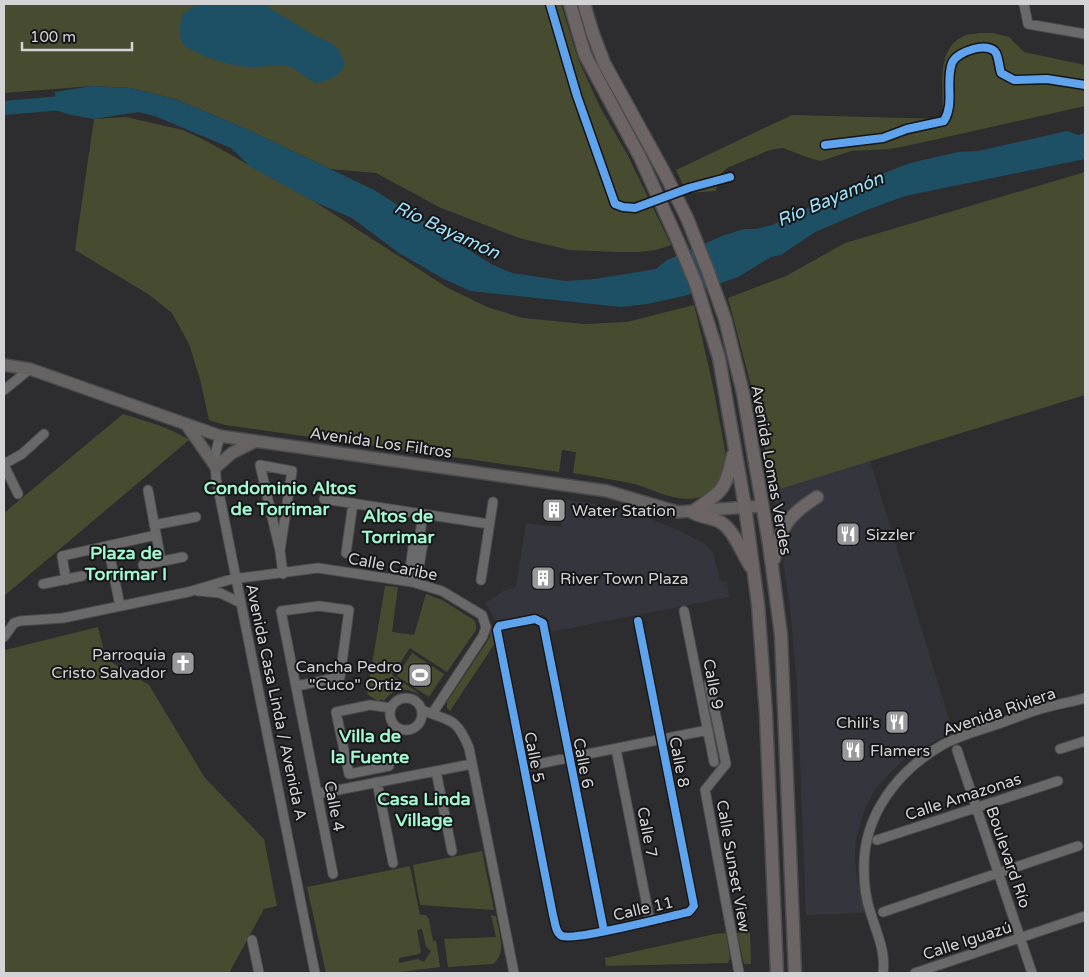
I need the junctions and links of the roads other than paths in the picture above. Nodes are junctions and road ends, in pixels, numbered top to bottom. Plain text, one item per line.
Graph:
1 (570, 4) edge
2 (584, 4) edge
3 (1024, 4) edge
4 (1085, 34) edge
5 (4, 365) edge
6 (30, 369) junction
7 (4, 390) edge
8 (186, 424) junction
9 (44, 434) dead end
10 (220, 436) junction
11 (256, 441) junction
12 (735, 448) junction
13 (4, 465) edge
14 (216, 467) junction
15 (148, 490) dead end
16 (18, 494) dead end
17 (817, 497) dead end
18 (324, 499) dead end
19 (493, 502) dead end
20 (353, 503) junction
21 (762, 506) junction
22 (745, 507) junction
23 (692, 512) junction
24 (422, 514) junction
25 (196, 517) dead end
26 (489, 524) junction
27 (154, 525) junction
28 (156, 535) junction
29 (108, 546) junction
30 (280, 551) junction
31 (346, 554) dead end
32 (183, 557) dead end
33 (161, 561) junction
34 (143, 565) dead end
35 (772, 569) junction
36 (753, 570) junction
37 (283, 574) junction
38 (82, 576) dead end
39 (236, 579) junction
40 (66, 580) junction
41 (412, 580) junction
42 (481, 580) dead end
43 (43, 584) dead end
44 (193, 591) junction
45 (241, 603) junction
46 (120, 606) junction
47 (684, 611) dead end
48 (638, 621) dead end
49 (520, 622) joint
50 (4, 637) edge
51 (709, 683) dead end
52 (297, 686) junction
53 (1085, 698) edge
54 (391, 708) junction
55 (422, 710) junction
56 (432, 714) junction
57 (708, 730) junction
58 (662, 739) junction
59 (1085, 741) edge
60 (616, 749) junction
61 (1060, 749) dead end
62 (957, 750) dead end
63 (569, 758) junction
64 (714, 762) dead end
65 (472, 764) junction
66 (389, 766) dead end
67 (524, 767) junction
68 (436, 770) junction
69 (1058, 781) dead end
70 (377, 782) junction
71 (317, 794) junction
72 (977, 808) junction
73 (877, 840) dead end
74 (1078, 846) dead end
75 (452, 851) dead end
76 (393, 863) dead end
77 (998, 873) junction
78 (334, 874) dead end
79 (692, 908) joint
80 (882, 912) dead end
81 (553, 914) joint
82 (1085, 916) edge
83 (650, 921) junction
84 (604, 932) junction
85 (1020, 938) junction
86 (252, 940) dead end
87 (316, 972) edge
88 (258, 973) edge
89 (514, 973) edge
90 (739, 973) edge
91 (777, 973) edge
92 (796, 973) edge
93 (883, 973) edge
94 (915, 973) edge
95 (1032, 973) edge

1 - 12 highway, Avenida Lomas Verdes
2 - 21 highway, Avenida Lomas Verdes
3 - 4 street
5 - 6 main road, Avenida Los Filtros
6 - 7 street
6 - 8 main road, Avenida Los Filtros
8 - 10 main road, Avenida Los Filtros
8 - 14 main road
9 - 13 street
10 - 11 main road, Avenida Los Filtros
10 - 14 street, Avenida Casa Linda / Avenida A
11 - 14 main road
11 - 23 main road, Avenida Los Filtros
12 - 22 highway, Avenida Lomas Verdes
12 - 23 highway
13 - 16 street
14 - 39 street, Avenida Casa Linda / Avenida A
15 - 27 street
17 - 35 highway
18 - 20 street
19 - 26 street
20 - 24 street
20 - 31 street
21 - 22 main road, Avenida Los Filtros
21 - 35 highway, Avenida Lomas Verdes
22 - 23 main road, Avenida Los Filtros
22 - 36 highway, Avenida Lomas Verdes
23 - 36 highway
24 - 26 street
24 - 41 street
25 - 27 street
26 - 42 street
27 - 28 street
28 - 29 street
28 - 33 street
29 - 40 street
29 - 46 street
30 - 30 street
30 - 37 street
32 - 33 street
33 - 34 street
35 - 92 highway, Avenida Lomas Verdes
36 - 91 highway, Avenida Lomas Verdes
37 - 39 street, Calle Caribe
37 - 41 street, Calle Caribe
38 - 40 street
39 - 44 street, Calle Caribe
39 - 45 street, Avenida Casa Linda / Avenida A
40 - 43 street
41 - 56 street, Calle Caribe
44 - 45 street
44 - 46 street
45 - 87 street, Avenida Casa Linda / Avenida A
46 - 50 street
47 - 57 street, Calle 9
48 - 58 street, Calle 8
49 - 63 street, Calle 6
49 - 67 street, Calle 5
51 - 90 street, Calle Sunset View
52 - 52 street, Calle 4
52 - 71 street, Calle 4
53 - 93 street, Avenida Riviera
54 - 55 street
54 - 55 street
54 - 66 street
55 - 56 street
56 - 65 street
57 - 58 street
57 - 64 street, Calle 9
58 - 60 street
58 - 79 street, Calle 8
59 - 61 street
60 - 63 street
60 - 83 street, Calle 7
62 - 72 street, Boulevard Río
63 - 67 street
63 - 84 street, Calle 6
65 - 68 street
65 - 89 street
67 - 81 street, Calle 5
68 - 70 street
68 - 75 street
69 - 72 street, Calle Amazonas
70 - 71 street
70 - 76 street
71 - 78 street, Calle 4
72 - 73 street, Calle Amazonas
72 - 77 street, Boulevard Río
74 - 77 street
77 - 80 street
77 - 85 street, Boulevard Río
79 - 83 street, Calle 11
81 - 84 street, Calle 11
82 - 85 street, Calle Iguazú
83 - 84 street, Calle 11
85 - 94 street, Calle Iguazú
85 - 95 street, Boulevard Río
86 - 88 street

